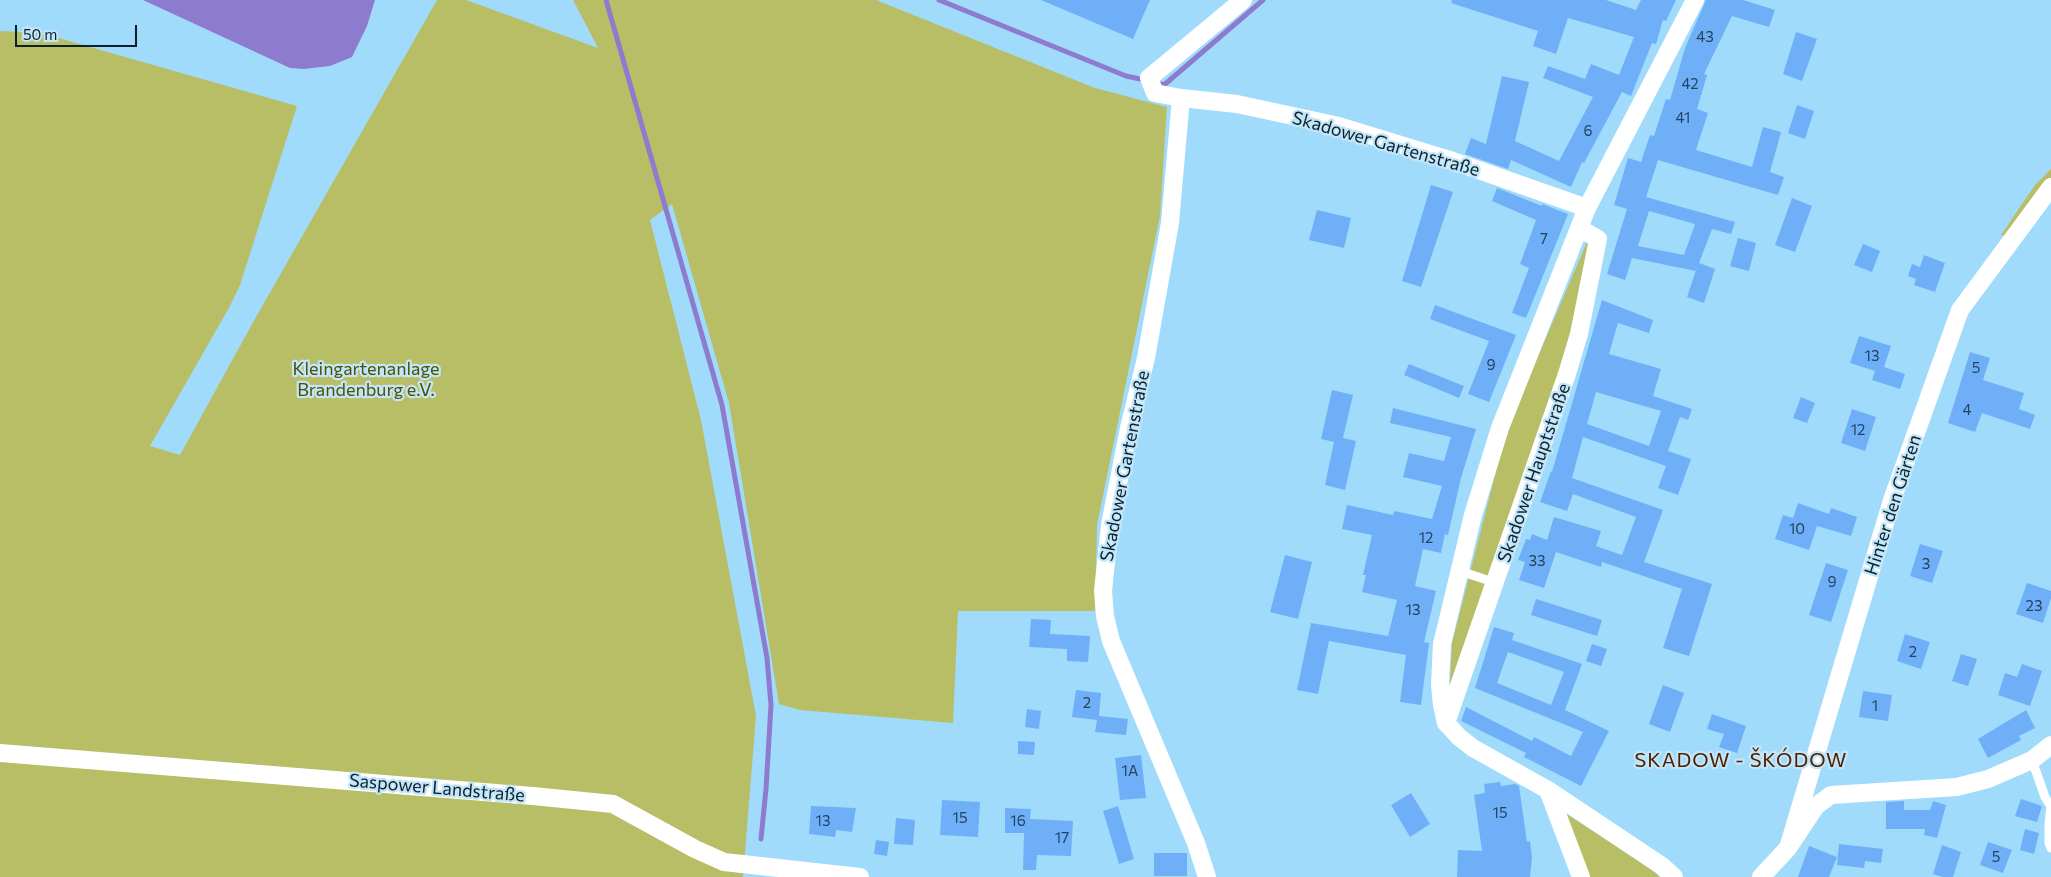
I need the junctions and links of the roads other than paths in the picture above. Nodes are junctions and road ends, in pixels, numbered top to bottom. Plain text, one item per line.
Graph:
1 (1243, 0) edge
2 (1695, 0) edge
3 (1181, 98) junction
4 (2051, 187) edge
5 (1587, 208) junction
6 (1579, 228) junction
7 (1460, 571) junction
8 (1496, 583) junction
9 (1446, 723) junction
10 (2051, 745) edge
11 (0, 753) edge
12 (2032, 760) junction
13 (1548, 790) junction
14 (2051, 806) edge
15 (1788, 848) junction
16 (2051, 848) edge
17 (860, 877) edge
18 (1207, 877) edge
19 (1581, 877) edge
20 (1674, 877) edge
21 (1761, 877) edge

1 - 3 street, Skadower Gartenstraße
2 - 5 street
3 - 5 street, Skadower Gartenstraße
3 - 18 street, Skadower Gartenstraße
4 - 15 street, Hinter den Gärten
5 - 6 street
6 - 7 street
6 - 8 street, Skadower Hauptstraße
7 - 8 lane
7 - 9 street
8 - 9 street, Skadower Hauptstraße
9 - 13 street
10 - 12 street
11 - 17 street, Saspower Landstraße
12 - 14 lane
12 - 15 street
13 - 19 street
13 - 20 street
14 - 16 lane
15 - 21 street

